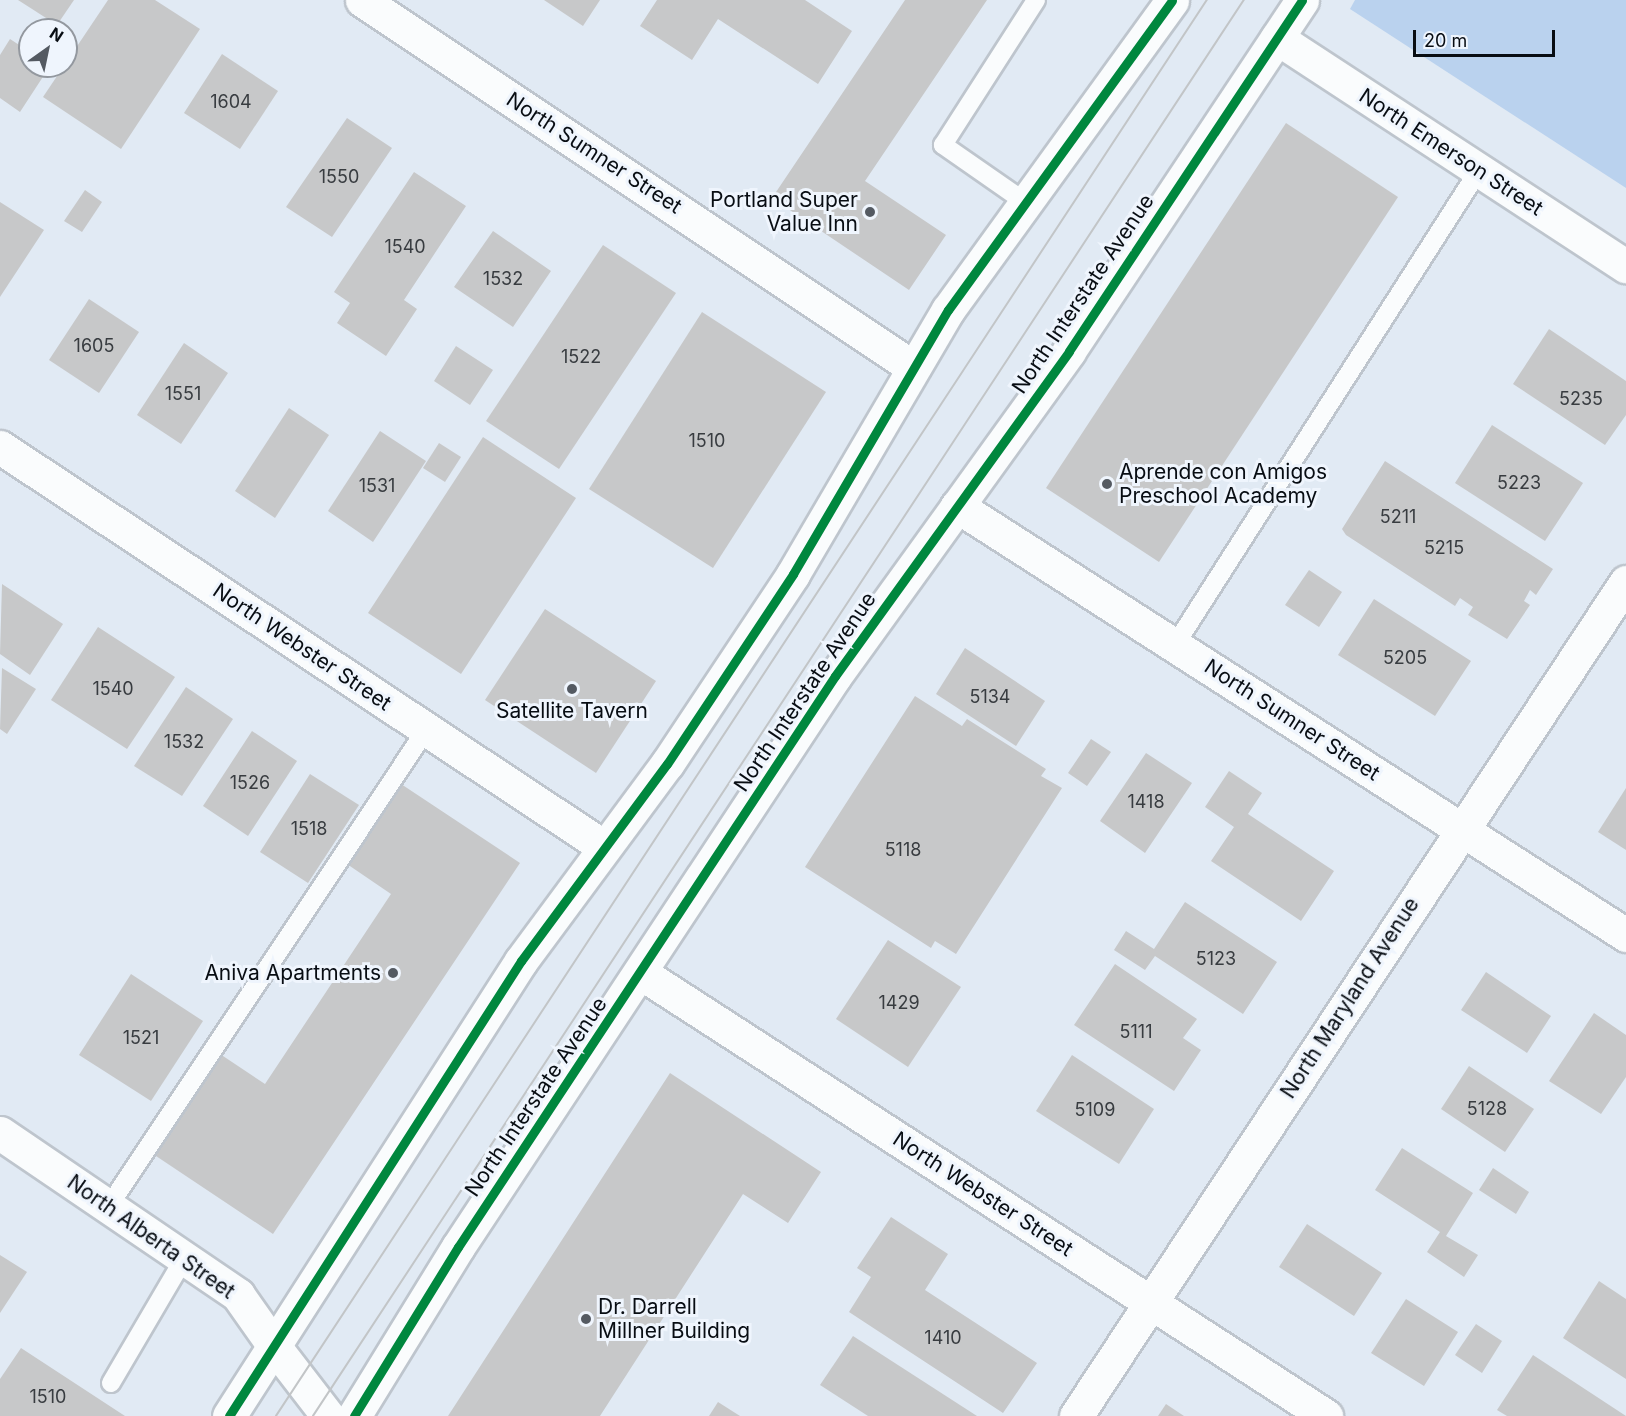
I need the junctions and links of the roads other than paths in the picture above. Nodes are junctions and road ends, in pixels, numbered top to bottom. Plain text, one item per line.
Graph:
1 (362, 0) edge
2 (1036, 0) edge
3 (1172, 0) edge
4 (1302, 0) edge
5 (1276, 38) junction
6 (1479, 170) junction
7 (1025, 202) junction
8 (1626, 266) edge
9 (914, 368) junction
10 (0, 447) edge
11 (957, 506) junction
12 (1626, 582) edge
13 (1175, 645) junction
14 (426, 730) junction
15 (1462, 829) junction
16 (604, 847) junction
17 (1626, 935) edge
18 (641, 973) junction
19 (0, 1133) edge
20 (109, 1206) junction
21 (185, 1257) junction
22 (1151, 1302) junction
23 (274, 1346) junction
24 (111, 1383) dead end
25 (229, 1416) edge
26 (328, 1416) edge
27 (354, 1416) edge
28 (1076, 1416) edge
29 (1326, 1416) edge

1 - 9 street, North Sumner Street
2 - 7 lane
3 - 7 street
4 - 5 street, North Interstate Avenue
5 - 6 street, North Emerson Street
5 - 11 street, North Interstate Avenue
6 - 8 street, North Emerson Street
6 - 13 lane
7 - 9 street
9 - 16 street
10 - 14 street, North Webster Street
11 - 13 street, North Sumner Street
11 - 18 street, North Interstate Avenue
12 - 15 street, North Maryland Avenue
13 - 15 street, North Sumner Street
14 - 16 street, North Webster Street
14 - 20 lane
15 - 17 street, North Sumner Street
15 - 22 street, North Maryland Avenue
16 - 23 street
18 - 22 street, North Webster Street
18 - 27 street, North Interstate Avenue
19 - 20 street, North Alberta Street
20 - 21 street, North Alberta Street
21 - 23 street, North Alberta Street
21 - 24 lane
22 - 28 street, North Maryland Avenue
22 - 29 street, North Webster Street
23 - 25 street
23 - 26 street, North Alberta Street

